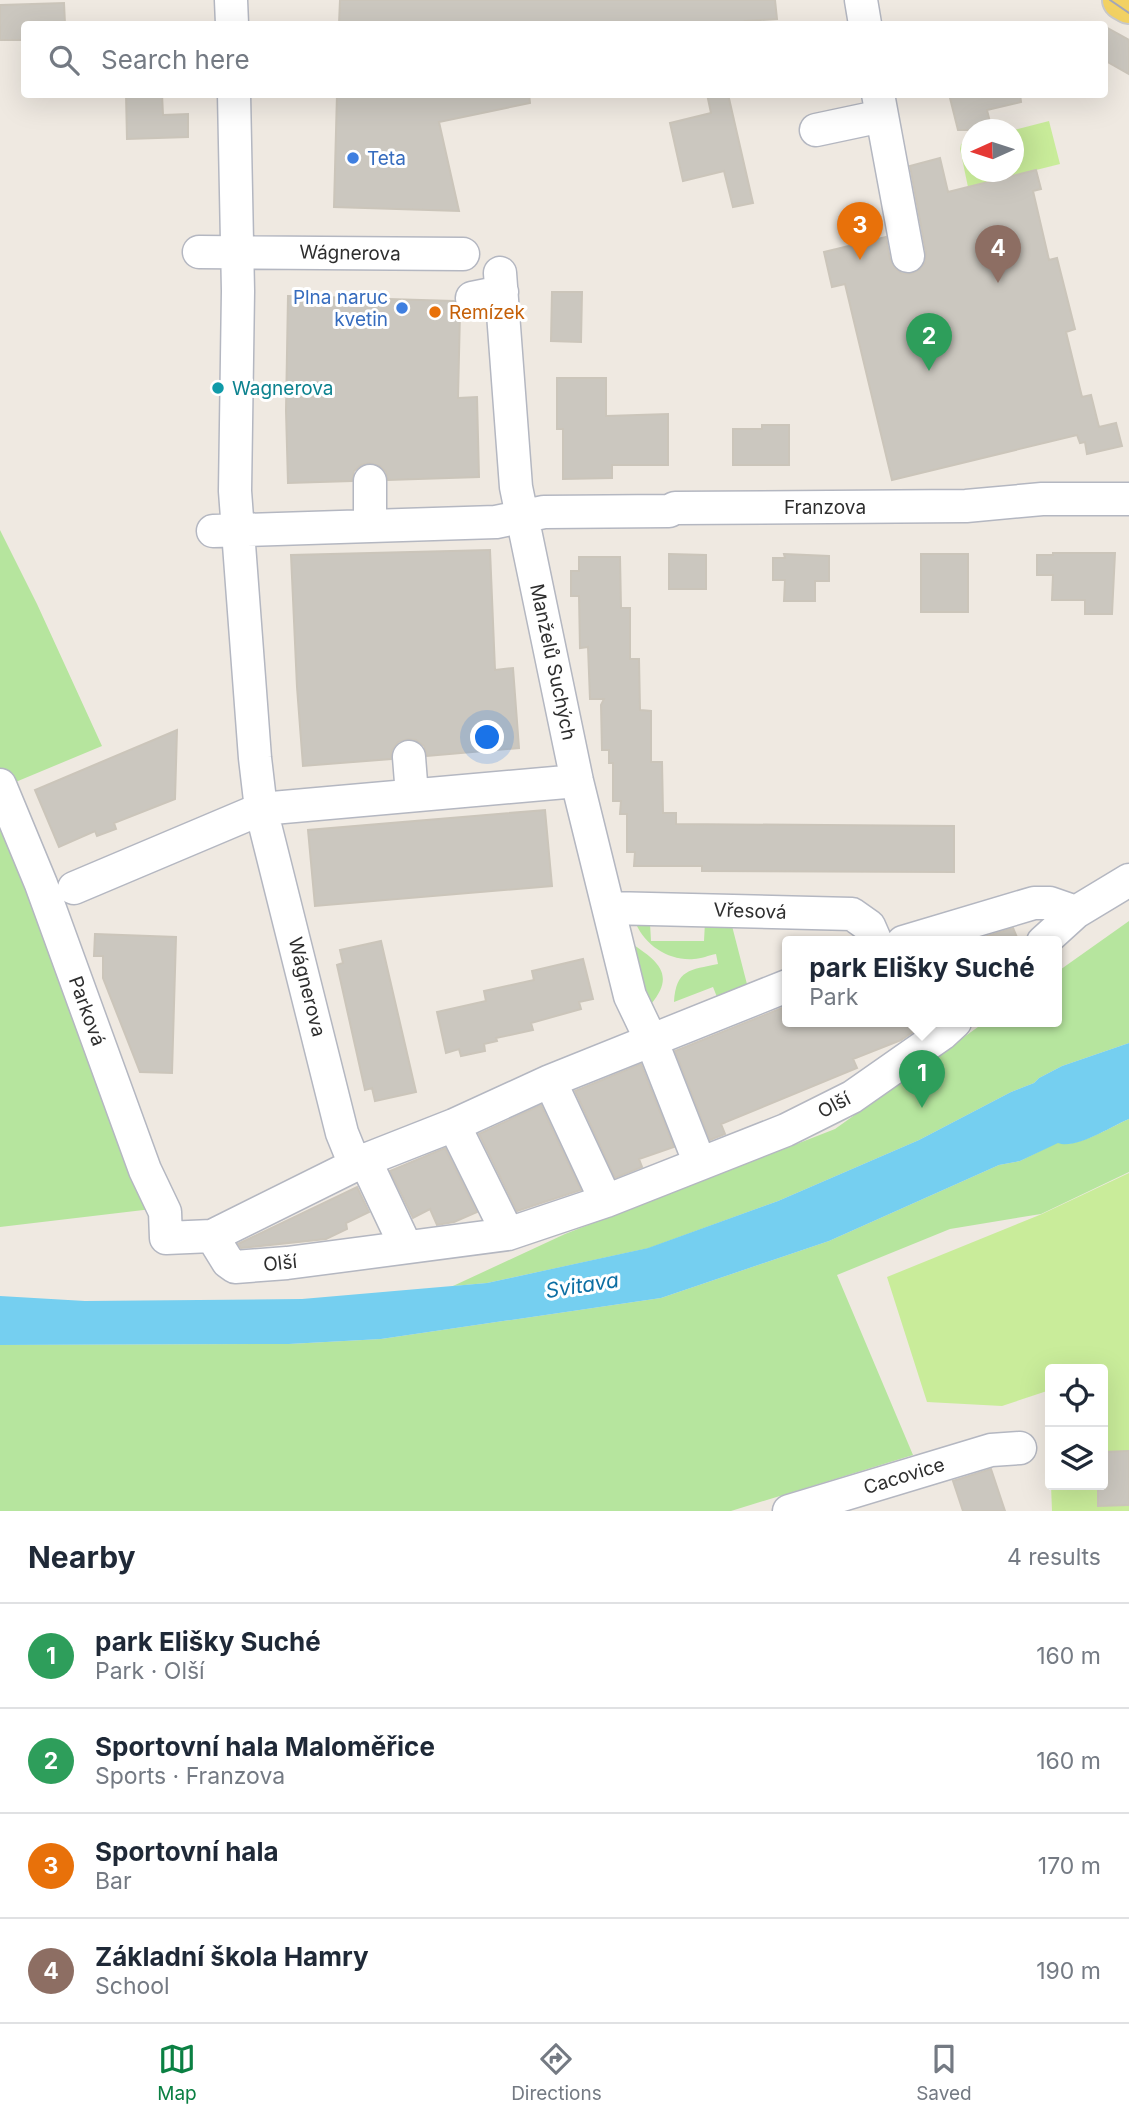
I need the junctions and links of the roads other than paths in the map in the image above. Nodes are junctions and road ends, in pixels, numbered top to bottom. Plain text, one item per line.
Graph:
1 (231, 0) edge
2 (862, 0) edge
3 (1122, 0) edge
4 (1129, 4) edge
5 (232, 21) edge
6 (865, 21) edge
7 (234, 98) edge
8 (880, 105) edge
9 (816, 130) dead end
10 (199, 252) dead end
11 (237, 253) junction
12 (463, 254) dead end
13 (908, 256) dead end
14 (492, 288) dead end
15 (370, 481) dead end
16 (1129, 499) edge
17 (523, 517) junction
18 (226, 530) junction
19 (388, 534) junction
20 (409, 757) dead end
21 (577, 780) junction
22 (0, 785) edge
23 (412, 795) junction
24 (261, 809) junction
25 (1129, 880) edge
26 (74, 888) dead end
27 (609, 908) junction
28 (1076, 912) junction
29 (873, 936) edge
30 (923, 936) edge
31 (1050, 936) edge
32 (782, 988) edge
33 (950, 1027) edge
34 (652, 1042) junction
35 (550, 1081) junction
36 (454, 1125) junction
37 (360, 1162) junction
38 (700, 1164) junction
39 (606, 1200) junction
40 (508, 1234) junction
41 (212, 1236) junction
42 (406, 1247) junction
43 (1020, 1448) dead end
44 (789, 1511) edge

1 - 5 street
2 - 6 street
3 - 4 main road
7 - 11 street, Wágnerova
8 - 9 street
8 - 13 street
10 - 11 street
11 - 12 street, Wágnerova
11 - 18 street, Wágnerova
14 - 17 street, Manželů Suchých
15 - 19 street
16 - 17 street, Franzova
17 - 19 street
17 - 21 street, Manželů Suchých
18 - 19 street
18 - 24 street, Wágnerova
20 - 23 street
21 - 23 street
21 - 27 street, Manželů Suchých
22 - 41 street, Parková
23 - 24 street
24 - 26 street
24 - 37 street, Wágnerova
25 - 28 street
27 - 29 street, Vřesová
27 - 34 street, Manželů Suchých
28 - 30 street
28 - 31 street
32 - 34 street
33 - 38 street, Olší
34 - 35 street
34 - 38 street
35 - 36 street
35 - 39 street
36 - 37 street
36 - 40 street
37 - 41 street
37 - 42 street
38 - 39 street, Olší
39 - 40 street, Olší
40 - 42 street, Olší
41 - 42 street, Olší
43 - 44 street, Cacovice

